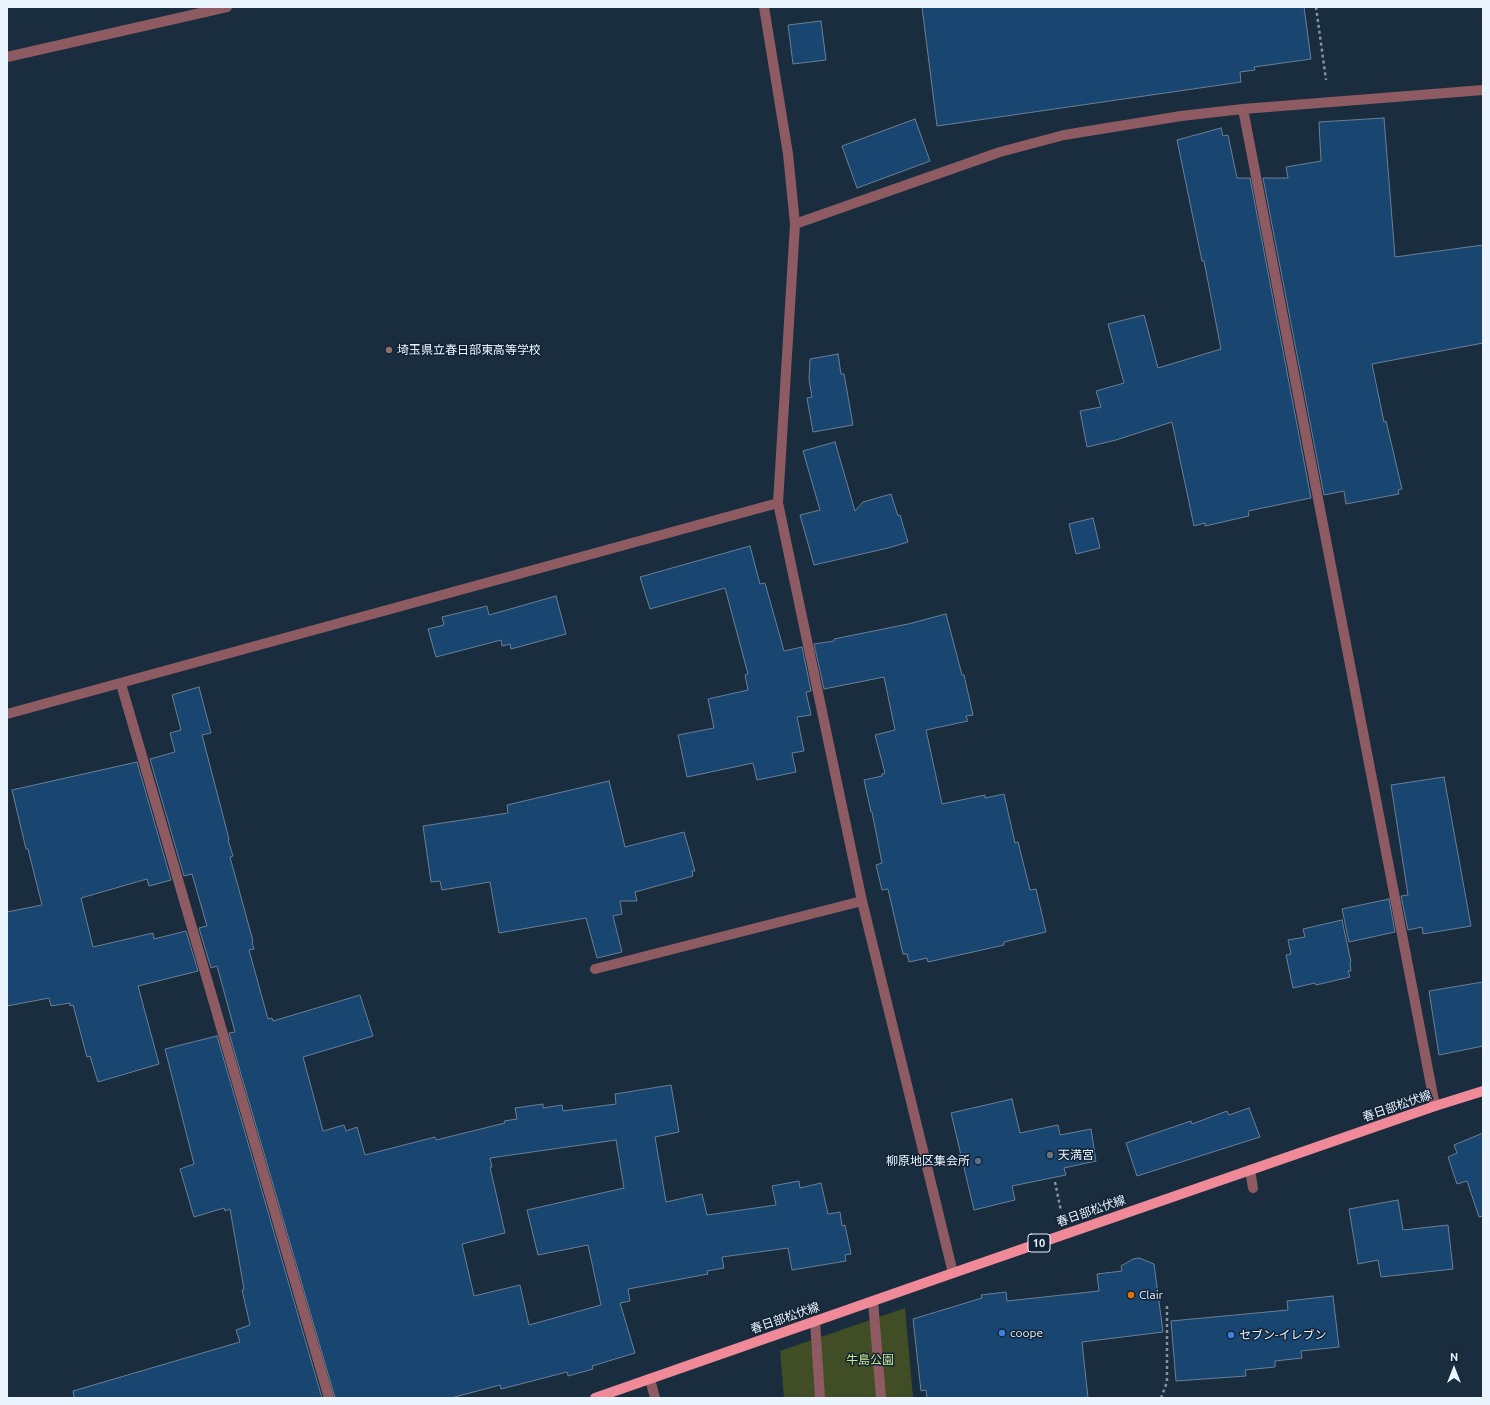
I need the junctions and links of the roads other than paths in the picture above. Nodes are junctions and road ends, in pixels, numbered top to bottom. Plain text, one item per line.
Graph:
1 (227, 7) edge
2 (764, 7) edge
3 (7, 57) edge
4 (1483, 90) edge
5 (1244, 109) junction
6 (795, 224) junction
7 (778, 503) junction
8 (121, 684) junction
9 (7, 714) edge
10 (862, 901) junction
11 (595, 969) dead end
12 (1483, 1091) edge
13 (1435, 1106) junction
14 (1250, 1170) junction
15 (1253, 1188) dead end
16 (953, 1272) junction
17 (873, 1301) junction
18 (815, 1321) junction
19 (650, 1379) junction
20 (329, 1398) edge
21 (595, 1398) edge
22 (655, 1398) edge
23 (820, 1398) edge
24 (881, 1398) edge

1 - 3 street
2 - 6 street
4 - 5 street
5 - 6 street
5 - 13 street
6 - 7 street
7 - 8 street
7 - 10 street
8 - 9 street
8 - 20 street
10 - 11 street
10 - 16 street
12 - 13 main road, 春日部松伏線 / 10
13 - 14 main road, 春日部松伏線 / 10
14 - 15 street
14 - 16 main road, 春日部松伏線 / 10
16 - 17 main road, 春日部松伏線 / 10
17 - 18 main road, 春日部松伏線 / 10
17 - 24 street
18 - 19 main road, 春日部松伏線 / 10
18 - 23 street
19 - 21 main road, 春日部松伏線 / 10
19 - 22 street

